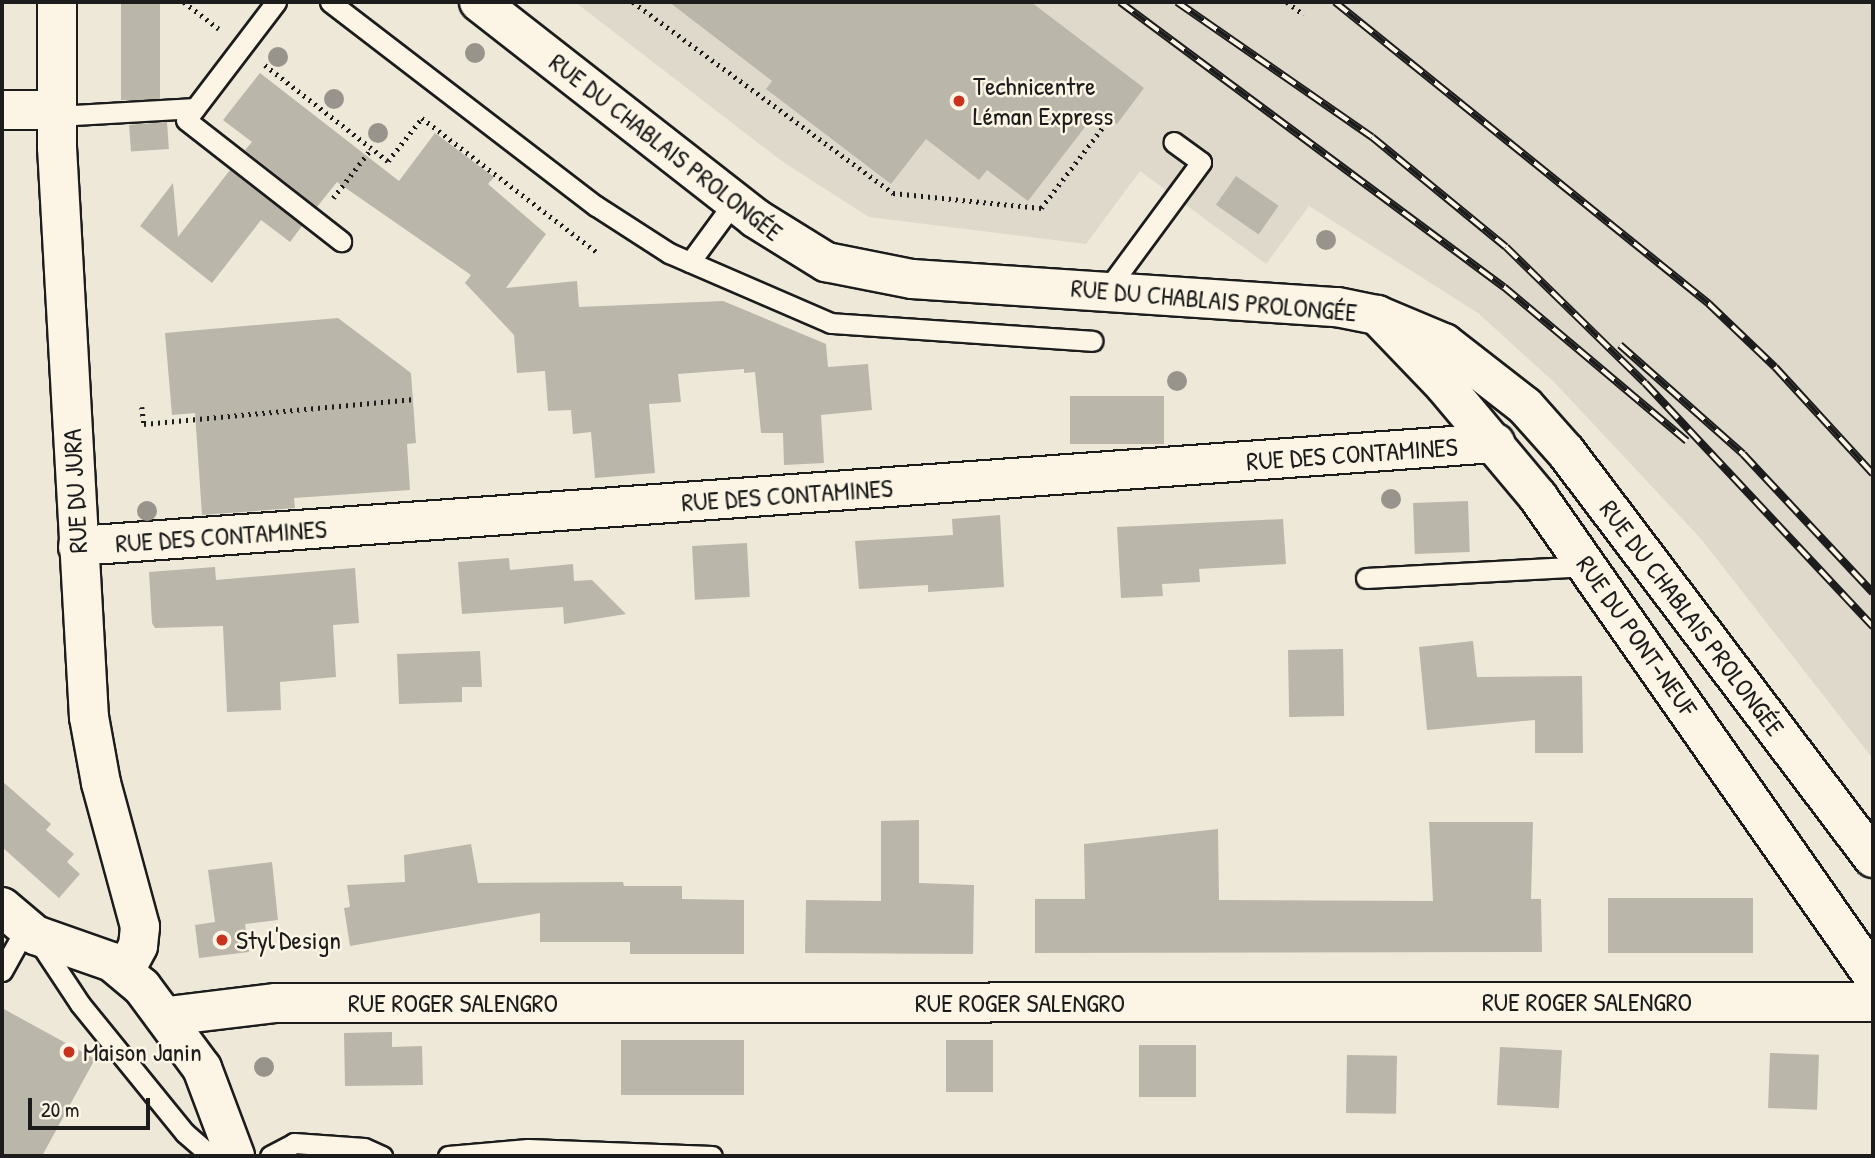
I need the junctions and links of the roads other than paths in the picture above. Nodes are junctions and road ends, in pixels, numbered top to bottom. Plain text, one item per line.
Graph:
1 (57, 2) edge
2 (276, 2) edge
3 (330, 2) edge
4 (479, 2) edge
5 (195, 108) junction
6 (2, 110) edge
7 (57, 113) junction
8 (1173, 142) dead end
9 (734, 202) junction
10 (341, 241) dead end
11 (690, 262) junction
12 (1107, 291) junction
13 (1377, 314) junction
14 (1092, 341) dead end
15 (1495, 443) junction
16 (78, 546) junction
17 (1589, 566) junction
18 (1366, 579) dead end
19 (1873, 858) edge
20 (21, 923) edge
21 (2, 971) edge
22 (125, 971) junction
23 (1873, 976) edge
24 (1873, 1002) edge
25 (168, 1016) junction
26 (211, 1156) edge
27 (235, 1156) edge
28 (270, 1156) edge
29 (382, 1156) edge
30 (449, 1156) edge
31 (712, 1156) edge

1 - 7 street, RUE DU JURA
2 - 5 lane
3 - 11 lane
4 - 9 street, RUE DU CHABLAIS PROLONGÉE
5 - 7 lane
5 - 10 lane
6 - 7 street
7 - 16 street, RUE DU JURA
8 - 12 lane
9 - 11 lane
9 - 12 street, RUE DU CHABLAIS PROLONGÉE
11 - 14 lane
12 - 13 street, RUE DU CHABLAIS PROLONGÉE
13 - 15 street, RUE DU PONT-NEUF
13 - 19 street, RUE DU CHABLAIS PROLONGÉE
15 - 16 street, RUE DES CONTAMINES
15 - 17 street, RUE DU PONT-NEUF
16 - 22 street, RUE DU JURA
17 - 18 lane
17 - 23 street, RUE DU PONT-NEUF
20 - 21 lane
20 - 22 street
20 - 26 lane
22 - 25 street
24 - 25 street, RUE ROGER SALENGRO
25 - 27 street
28 - 29 lane
30 - 31 lane

